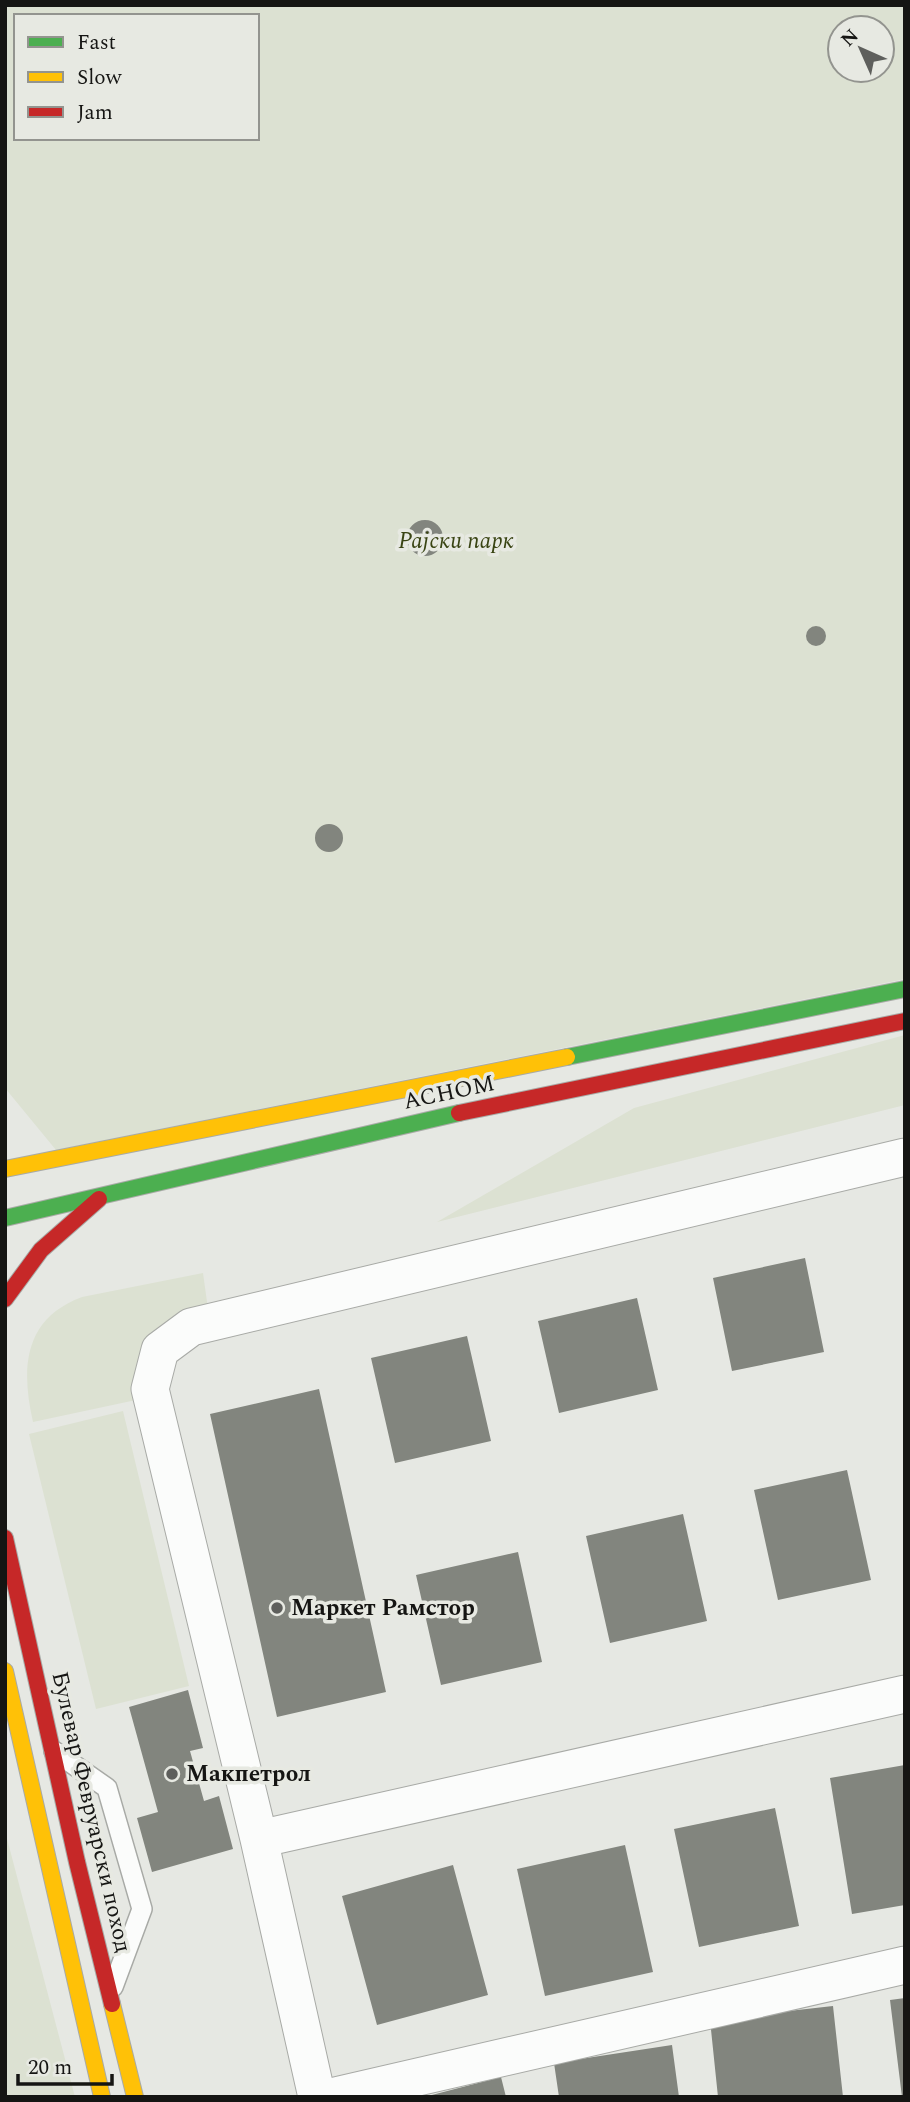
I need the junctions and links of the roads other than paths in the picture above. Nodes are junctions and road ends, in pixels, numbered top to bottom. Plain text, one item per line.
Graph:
1 (905, 989) edge
2 (905, 1021) edge
3 (20, 1149) dead end
4 (75, 1155) junction
5 (905, 1157) edge
6 (5, 1169) edge
7 (101, 1197) junction
8 (5, 1218) edge
9 (5, 1299) edge
10 (5, 1538) edge
11 (5, 1671) edge
12 (905, 1694) edge
13 (53, 1750) junction
14 (258, 1839) junction
15 (905, 1965) edge
16 (110, 1994) junction
17 (103, 2097) edge
18 (135, 2097) edge
19 (317, 2097) edge
20 (331, 2097) edge

1 - 4 street, АСНОМ
2 - 7 street, АСНОМ
3 - 4 street
4 - 6 street, АСНОМ
5 - 14 street
7 - 8 street, АСНОМ
7 - 9 street
10 - 13 street, Булевар Февруарски поход
11 - 17 street
12 - 14 street
13 - 16 street, Булевар Февруарски поход
13 - 16 lane
14 - 19 street
15 - 20 street
16 - 18 street, Булевар Февруарски поход

